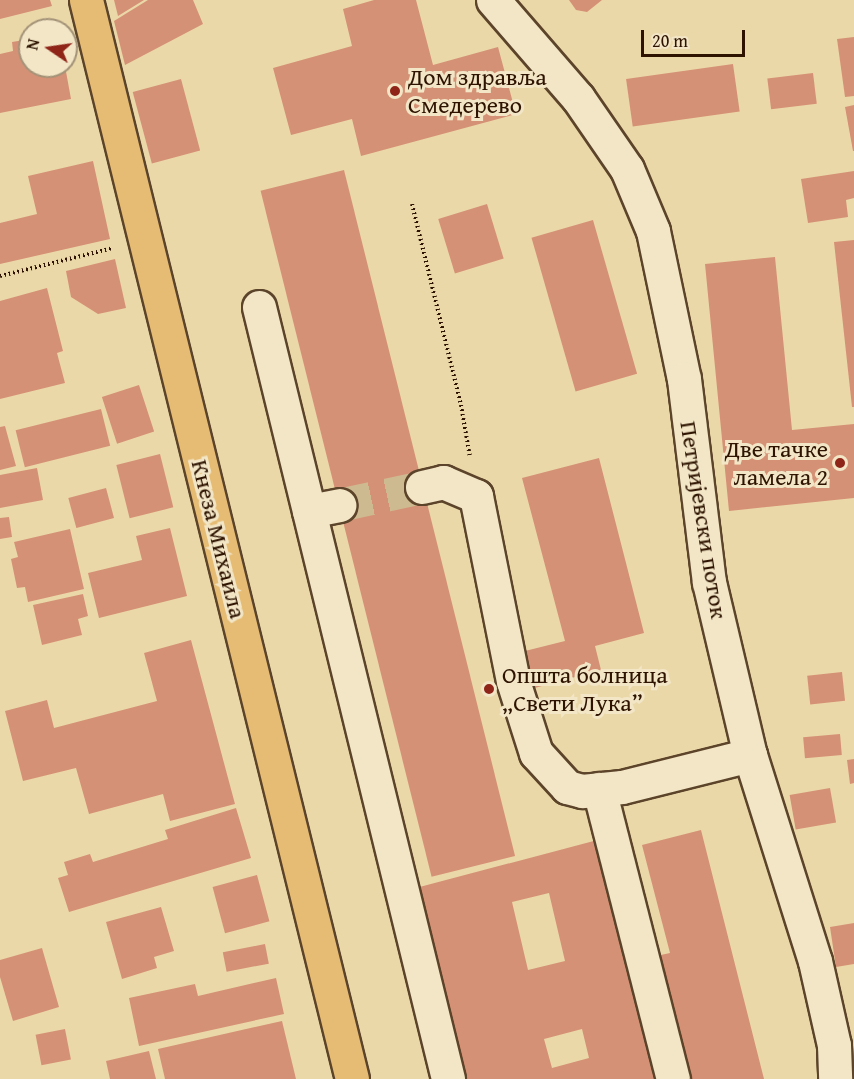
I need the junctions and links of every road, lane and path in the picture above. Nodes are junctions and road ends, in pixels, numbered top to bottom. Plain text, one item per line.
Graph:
1 (86, 0) edge
2 (493, 0) edge
3 (412, 204) dead end
4 (146, 240) junction
5 (0, 276) edge
6 (260, 307) dead end
7 (422, 487) tunnel mouth
8 (476, 496) junction
9 (750, 755) junction
10 (599, 789) junction
11 (352, 1079) edge
12 (448, 1079) edge
13 (673, 1079) edge
14 (835, 1079) edge

1 - 4 main road, Кнеза Михаила
2 - 9 street, Петријевски поток
3 - 8 path
4 - 5 path
4 - 11 main road, Кнеза Михаила
6 - 12 street
7 - 8 street
8 - 10 street
9 - 10 street
9 - 14 street, Петријевски поток
10 - 13 street

